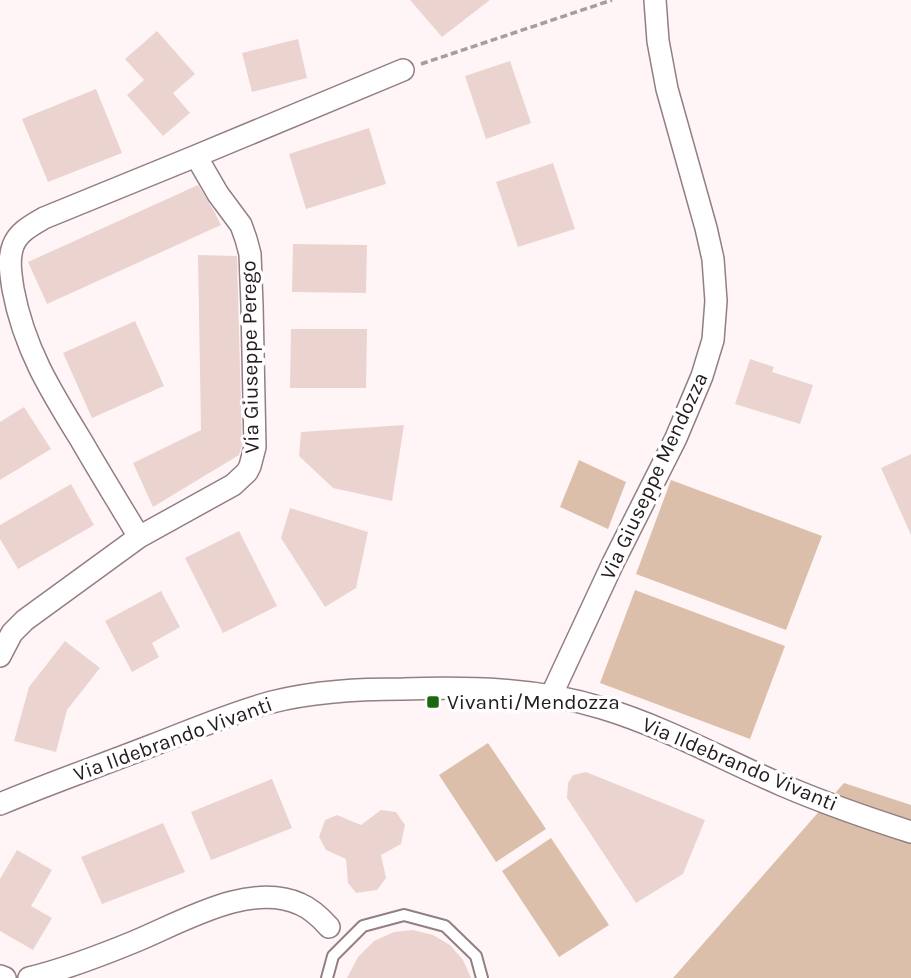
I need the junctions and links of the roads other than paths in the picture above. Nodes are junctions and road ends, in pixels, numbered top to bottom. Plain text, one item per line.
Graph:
1 (655, 0) edge
2 (403, 70) road end
3 (196, 156) junction
4 (139, 537) junction
5 (1, 650) edge
6 (551, 696) junction
7 (0, 804) edge
8 (911, 832) edge
9 (329, 927) joint
10 (345, 944) junction
11 (0, 976) edge
12 (5, 978) edge
13 (29, 978) edge
14 (327, 978) edge
15 (482, 978) edge

1 - 6 street, Via Giuseppe Mendozza
2 - 3 street
3 - 4 street, Via Giuseppe Perego
3 - 4 street
4 - 5 street, Via Giuseppe Perego
6 - 7 street, Via Ildebrando Vivanti
6 - 8 street, Via Ildebrando Vivanti
9 - 10 lane
9 - 13 street
10 - 14 lane
10 - 15 lane
11 - 12 street

